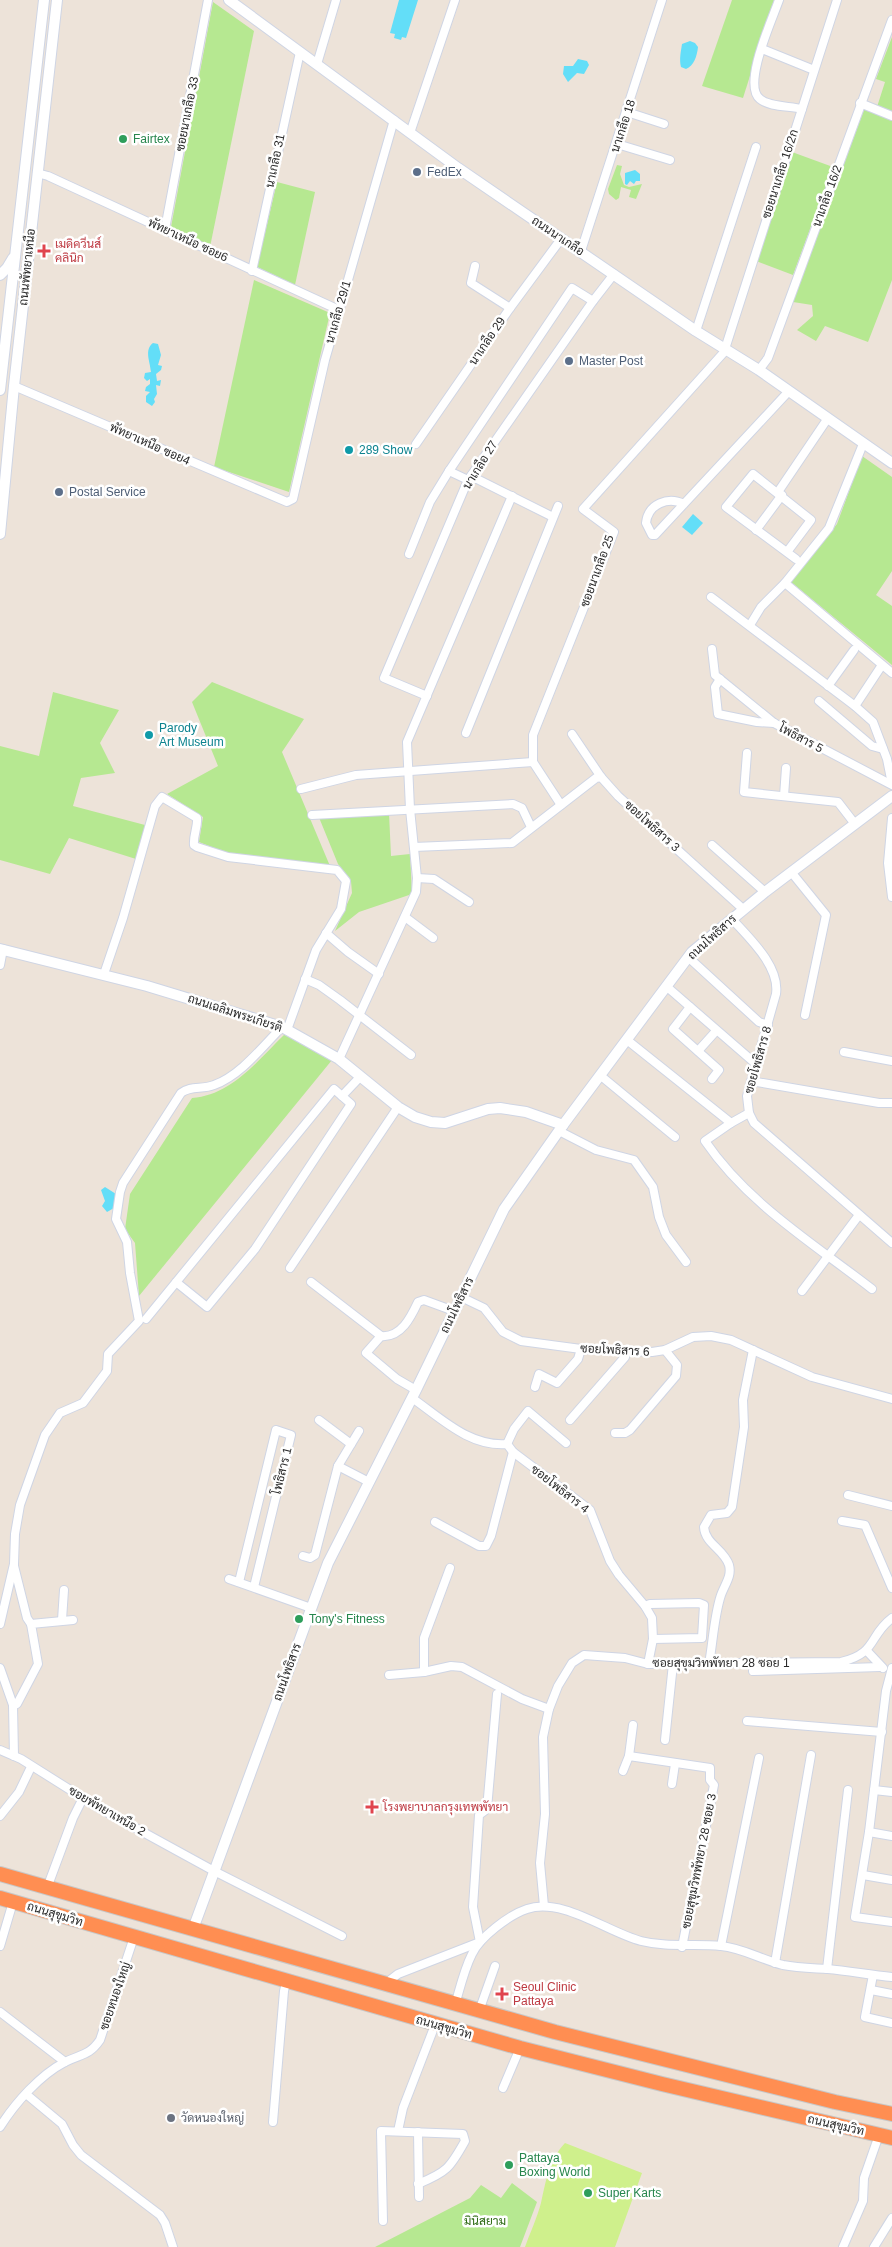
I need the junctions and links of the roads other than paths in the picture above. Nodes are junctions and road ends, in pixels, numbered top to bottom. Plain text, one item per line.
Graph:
1 (44, 0) edge
2 (57, 0) edge
3 (208, 0) edge
4 (229, 0) edge
5 (336, 0) edge
6 (455, 0) edge
7 (662, 0) edge
8 (779, 0) edge
9 (837, 0) edge
10 (892, 20) edge
11 (762, 50) junction
12 (300, 52) junction
13 (317, 64) junction
14 (814, 70) junction
15 (860, 103) junction
16 (802, 109) junction
17 (627, 112) junction
18 (892, 116) edge
19 (394, 120) junction
20 (664, 124) dead end
21 (410, 133) junction
22 (617, 144) junction
23 (756, 147) dead end
24 (670, 160) dead end
25 (37, 174) junction
26 (165, 229) junction
27 (561, 239) junction
28 (581, 252) junction
29 (16, 254) junction
30 (475, 266) dead end
31 (252, 271) junction
32 (614, 274) junction
33 (0, 275) edge
34 (26, 275) junction
35 (13, 277) junction
36 (0, 279) edge
37 (593, 301) junction
38 (510, 308) junction
39 (338, 310) junction
40 (696, 331) junction
41 (725, 350) junction
42 (759, 370) junction
43 (14, 386) junction
44 (0, 390) edge
45 (788, 391) junction
46 (828, 418) junction
47 (416, 444) dead end
48 (863, 444) junction
49 (892, 463) edge
50 (449, 471) junction
51 (469, 478) junction
52 (780, 494) junction
53 (512, 496) junction
54 (287, 502) joint
55 (684, 504) junction
56 (558, 506) dead end
57 (553, 517) junction
58 (756, 530) junction
59 (0, 534) edge
60 (787, 552) junction
61 (409, 554) dead end
62 (796, 559) dead end
63 (785, 583) junction
64 (711, 597) dead end
65 (750, 625) junction
66 (712, 650) dead end
67 (854, 650) dead end
68 (882, 665) junction
69 (892, 673) edge
70 (720, 679) junction
71 (828, 686) junction
72 (427, 696) junction
73 (819, 701) dead end
74 (855, 706) junction
75 (774, 723) junction
76 (466, 733) dead end
77 (572, 734) dead end
78 (882, 749) junction
79 (747, 753) dead end
80 (533, 762) junction
81 (786, 768) dead end
82 (407, 772) junction
83 (601, 777) junction
84 (892, 785) edge
85 (301, 789) dead end
86 (784, 796) junction
87 (892, 797) edge
88 (561, 805) junction
89 (410, 809) junction
90 (312, 815) dead end
91 (892, 818) edge
92 (854, 824) junction
93 (532, 827) junction
94 (712, 845) dead end
95 (414, 846) junction
96 (792, 873) junction
97 (417, 878) junction
98 (765, 892) junction
99 (892, 897) edge
100 (469, 902) dead end
101 (744, 909) junction
102 (405, 917) junction
103 (732, 919) junction
104 (326, 933) junction
105 (433, 938) dead end
106 (2, 949) edge
107 (688, 957) junction
108 (0, 965) edge
109 (104, 974) junction
110 (379, 974) junction
111 (305, 979) junction
112 (666, 986) junction
113 (690, 1007) junction
114 (805, 1014) dead end
115 (359, 1016) junction
116 (768, 1025) junction
117 (285, 1029) junction
118 (716, 1031) junction
119 (626, 1040) junction
120 (698, 1051) junction
121 (844, 1052) dead end
122 (411, 1055) dead end
123 (339, 1059) junction
124 (892, 1061) edge
125 (756, 1064) junction
126 (601, 1076) junction
127 (360, 1077) junction
128 (712, 1079) dead end
129 (751, 1081) junction
130 (342, 1096) junction
131 (892, 1103) edge
132 (398, 1107) junction
133 (749, 1113) junction
134 (731, 1123) junction
135 (561, 1128) junction
136 (675, 1137) dead end
137 (859, 1214) junction
138 (892, 1243) edge
139 (828, 1254) junction
140 (686, 1262) dead end
141 (290, 1268) dead end
142 (176, 1282) junction
143 (312, 1282) dead end
144 (872, 1289) dead end
145 (802, 1292) dead end
146 (461, 1297) junction
147 (454, 1311) junction
148 (146, 1319) dead end
149 (381, 1336) junction
150 (582, 1349) junction
151 (627, 1350) junction
152 (665, 1350) junction
153 (753, 1350) junction
154 (535, 1388) dead end
155 (414, 1394) junction
156 (892, 1398) edge
157 (319, 1420) dead end
158 (570, 1420) dead end
159 (359, 1431) dead end
160 (615, 1433) dead end
161 (566, 1443) dead end
162 (351, 1444) junction
163 (507, 1444) junction
164 (513, 1452) junction
165 (338, 1466) junction
166 (369, 1482) junction
167 (848, 1495) dead end
168 (892, 1506) edge
169 (842, 1521) dead end
170 (435, 1522) dead end
171 (303, 1556) dead end
172 (14, 1564) junction
173 (450, 1568) dead end
174 (229, 1579) dead end
175 (239, 1582) junction
176 (254, 1587) junction
177 (892, 1588) edge
178 (64, 1590) dead end
179 (645, 1606) junction
180 (311, 1608) junction
181 (892, 1618) edge
182 (62, 1620) junction
183 (73, 1620) dead end
184 (0, 1624) edge
185 (30, 1624) junction
186 (653, 1639) junction
187 (867, 1652) junction
188 (648, 1664) junction
189 (673, 1664) junction
190 (709, 1664) junction
191 (880, 1667) junction
192 (0, 1668) edge
193 (891, 1670) edge
194 (753, 1671) dead end
195 (424, 1672) junction
196 (389, 1675) dead end
197 (497, 1694) dead end
198 (13, 1705) junction
199 (549, 1709) junction
200 (747, 1721) dead end
201 (633, 1725) dead end
202 (882, 1732) junction
203 (665, 1740) dead end
204 (0, 1750) edge
205 (810, 1755) dead end
206 (14, 1756) junction
207 (629, 1756) junction
208 (759, 1758) dead end
209 (675, 1764) junction
210 (31, 1767) junction
211 (623, 1771) dead end
212 (672, 1784) dead end
213 (848, 1790) dead end
214 (874, 1790) junction
215 (892, 1792) edge
216 (83, 1798) junction
217 (0, 1816) edge
218 (869, 1832) junction
219 (892, 1836) edge
220 (214, 1871) junction
221 (0, 1874) edge
222 (863, 1875) junction
223 (892, 1880) edge
224 (47, 1888) junction
225 (7, 1900) edge
226 (544, 1906) junction
227 (892, 1922) edge
228 (192, 1929) junction
229 (342, 1936) dead end
230 (134, 1937) junction
231 (480, 1942) junction
232 (0, 1946) edge
233 (721, 1946) junction
234 (682, 1947) junction
235 (775, 1963) junction
236 (495, 1966) dead end
237 (827, 1969) junction
238 (873, 1975) junction
239 (892, 1977) edge
240 (286, 1982) junction
241 (385, 1984) junction
242 (871, 1990) junction
243 (892, 1994) edge
244 (455, 2004) junction
245 (479, 2011) junction
246 (0, 2012) edge
247 (892, 2023) edge
248 (435, 2025) junction
249 (520, 2048) junction
250 (65, 2062) junction
251 (688, 2066) junction
252 (719, 2074) junction
253 (503, 2088) dead end
254 (682, 2089) junction
255 (26, 2094) junction
256 (714, 2096) junction
257 (892, 2114) edge
258 (272, 2122) dead end
259 (0, 2126) edge
260 (398, 2131) junction
261 (418, 2132) junction
262 (886, 2137) edge
263 (418, 2184) junction
264 (418, 2197) dead end
265 (892, 2218) edge
266 (383, 2221) dead end
267 (173, 2247) edge
268 (843, 2247) edge
269 (874, 2247) edge

1 - 29 street, ถนนพัทยาเหนือ
2 - 25 street, ถนนพัทยาเหนือ
3 - 26 street, ซอยนาเกลือ 33
4 - 12 street, ถนนนาเกลือ
5 - 13 street
6 - 21 street
7 - 17 street, นาเกลือ 18
8 - 11 street
9 - 14 street, ซอยนาเกลือ 16/2ก
10 - 15 street, นาเกลือ 16/2
11 - 14 street
11 - 16 street
12 - 13 street, ถนนนาเกลือ
12 - 31 street, นาเกลือ 31
13 - 19 street, ถนนนาเกลือ
14 - 16 street, ซอยนาเกลือ 16/2ก
15 - 18 street
15 - 42 street, นาเกลือ 16/2
16 - 41 street, ซอยนาเกลือ 16/2ก
17 - 20 street
17 - 22 street, นาเกลือ 18
19 - 21 street, ถนนนาเกลือ
19 - 39 street, นาเกลือ 29/1
21 - 27 street, ถนนนาเกลือ
22 - 24 street
22 - 28 street, นาเกลือ 18
23 - 40 street
25 - 26 street, พัทยาเหนือ ซอย6
25 - 34 street, ถนนพัทยาเหนือ
26 - 31 street, พัทยาเหนือ ซอย6
27 - 28 street, ถนนนาเกลือ
27 - 38 street, นาเกลือ 29
28 - 32 street, ถนนนาเกลือ
29 - 33 street
29 - 35 street, ถนนพัทยาเหนือ
30 - 38 street
31 - 39 street, พัทยาเหนือ ซอย6
32 - 37 street, นาเกลือ 27
32 - 40 street, ถนนนาเกลือ
34 - 35 street
34 - 43 street, ถนนพัทยาเหนือ
35 - 36 street
35 - 44 street, ถนนพัทยาเหนือ
37 - 50 street
37 - 51 street, นาเกลือ 27
38 - 47 street, นาเกลือ 29
39 - 54 street, นาเกลือ 29/1
40 - 41 street, ถนนนาเกลือ
41 - 42 street, ถนนนาเกลือ
41 - 80 street, ซอยนาเกลือ 25
42 - 45 street, ถนนนาเกลือ
43 - 54 street, พัทยาเหนือ ซอย4
43 - 59 street, ถนนพัทยาเหนือ
45 - 46 street, ถนนนาเกลือ
45 - 55 street
46 - 48 street, ถนนนาเกลือ
46 - 52 street
48 - 49 street, ถนนนาเกลือ
48 - 63 street
50 - 51 street
50 - 61 street
51 - 53 street
51 - 72 street, นาเกลือ 27
52 - 58 street
52 - 58 street
52 - 60 street
53 - 57 street
53 - 72 street
55 - 55 street
56 - 57 street
57 - 76 street
58 - 60 street
60 - 62 street
63 - 65 street
63 - 68 street
64 - 65 street
65 - 71 street
66 - 70 street
67 - 71 street
68 - 69 street
68 - 74 street
70 - 75 street, โพธิสาร 5
70 - 75 street
71 - 74 street
72 - 82 street
73 - 78 street
74 - 78 street
75 - 84 street, โพธิสาร 5
77 - 83 street, ซอยโพธิสาร 3
78 - 84 street
79 - 86 street
80 - 82 street
80 - 88 street
81 - 86 street
82 - 85 street
82 - 89 street
83 - 88 street
83 - 101 street, ซอยโพธิสาร 3
86 - 92 street
87 - 92 street, ถนนโพธิสาร
88 - 93 street
89 - 90 street
89 - 93 street
89 - 95 street
91 - 99 street
92 - 96 street, ถนนโพธิสาร
93 - 95 street
94 - 98 street
95 - 97 street
96 - 98 street, ถนนโพธิสาร
96 - 114 street
97 - 100 street
97 - 102 street
98 - 101 street, ถนนโพธิสาร
101 - 103 street, ถนนโพธิสาร
102 - 105 street
102 - 110 street
103 - 107 street, ถนนโพธิสาร
103 - 116 street, ซอยโพธิสาร 8
104 - 109 street
104 - 110 street
104 - 111 street
106 - 108 street
106 - 109 street, ถนนเฉลิมพระเกียรติ
107 - 112 street, ถนนโพธิสาร
107 - 116 street
109 - 117 street, ถนนเฉลิมพระเกียรติ
110 - 115 street
111 - 115 street
111 - 117 street
112 - 113 street
112 - 119 street, ถนนโพธิสาร
113 - 118 street
113 - 120 street
115 - 122 street
115 - 123 street
116 - 125 street, ซอยโพธิสาร 8
117 - 123 street, ถนนเฉลิมพระเกียรติ
117 - 172 street
118 - 120 street
118 - 125 street
119 - 126 street, ถนนโพธิสาร
119 - 134 street
120 - 128 street
121 - 124 street
123 - 127 street, ถนนเฉลิมพระเกียรติ
125 - 129 street, ซอยโพธิสาร 8
126 - 135 street, ถนนโพธิสาร
126 - 136 street
127 - 130 street
127 - 132 street, ถนนเฉลิมพระเกียรติ
129 - 131 street
129 - 133 street, ซอยโพธิสาร 8
130 - 142 street
130 - 142 street
132 - 135 street, ถนนเฉลิมพระเกียรติ
132 - 141 street
133 - 134 street
133 - 137 street
134 - 139 street
135 - 140 street
135 - 146 street, ถนนโพธิสาร
137 - 138 street
137 - 139 street
139 - 144 street
139 - 145 street
142 - 148 street
143 - 149 street
146 - 147 street, ถนนโพธิสาร
146 - 150 street, ซอยโพธิสาร 6
147 - 149 street
147 - 155 street, ถนนโพธิสาร
149 - 155 street
150 - 151 street, ซอยโพธิสาร 6
150 - 154 street
151 - 152 street, ซอยโพธิสาร 6
151 - 158 street
152 - 153 street, ซอยโพธิสาร 6
152 - 160 street
153 - 156 street, ซอยโพธิสาร 6
153 - 190 street
155 - 163 street
155 - 166 street, ถนนโพธิสาร
157 - 162 street
159 - 162 street
161 - 163 street
162 - 165 street
163 - 164 street, ซอยโพธิสาร 4
164 - 170 street
164 - 179 street, ซอยโพธิสาร 4
165 - 166 street
165 - 171 street
166 - 180 street, ถนนโพธิสาร
167 - 168 street
169 - 177 street
172 - 184 street
172 - 185 street
173 - 195 street
174 - 175 street
175 - 176 street
175 - 176 street, โพธิสาร 1
176 - 180 street
178 - 182 street
179 - 186 street, ซอยโพธิสาร 4
179 - 186 street
180 - 220 street, ถนนโพธิสาร
181 - 187 street
182 - 183 street
182 - 185 street
185 - 198 street
186 - 188 street, ซอยโพธิสาร 4
187 - 190 street, ซอยสุขุมวิทพัทยา 28 ซอย 1
187 - 191 street
188 - 189 street, ซอยสุขุมวิทพัทยา 28 ซอย 1
188 - 199 street, ซอยสุขุมวิทพัทยา 28 ซอย 1
189 - 190 street, ซอยสุขุมวิทพัทยา 28 ซอย 1
189 - 203 street
191 - 193 street
191 - 194 street
192 - 198 street
193 - 202 street
195 - 196 street
195 - 199 street
197 - 231 street
198 - 206 street
199 - 226 street, ซอยสุขุมวิทพัทยา 28 ซอย 1
200 - 202 street
201 - 207 street
202 - 214 street
204 - 206 street, ซอยพัทยาเหนือ 2
205 - 235 street
206 - 210 street, ซอยพัทยาเหนือ 2
207 - 209 street, ซอยสุขุมวิทพัทยา 28 ซอย 3
207 - 211 street
208 - 233 street
209 - 212 street
209 - 234 street, ซอยสุขุมวิทพัทยา 28 ซอย 3
210 - 216 street, ซอยพัทยาเหนือ 2
210 - 217 street
213 - 237 street
214 - 215 street
214 - 218 street
216 - 220 street, ซอยพัทยาเหนือ 2
216 - 224 street
218 - 219 street
218 - 222 street
220 - 228 street, ถนนโพธิสาร
220 - 229 street, ซอยพัทยาเหนือ 2
221 - 224 highway, ถนนสุขุมวิท
222 - 223 street
222 - 227 street
224 - 228 highway, ถนนสุขุมวิท
225 - 230 highway, ถนนสุขุมวิท
225 - 232 street
226 - 231 street
226 - 234 street
228 - 241 highway, ถนนสุขุมวิท
230 - 240 highway, ถนนสุขุมวิท
230 - 250 street, ซอยหนองใหญ่
231 - 241 street
231 - 244 street
233 - 234 street
233 - 235 street
235 - 237 street
236 - 245 street
237 - 238 street
238 - 239 street
238 - 242 street
240 - 248 highway, ถนนสุขุมวิท
240 - 258 street
241 - 244 highway, ถนนสุขุมวิท
242 - 243 street
242 - 247 street
244 - 245 highway, ถนนสุขุมวิท
245 - 251 highway, ถนนสุขุมวิท
246 - 250 street
248 - 249 highway, ถนนสุขุมวิท
248 - 260 street
249 - 253 street
249 - 254 highway, ถนนสุขุมวิท
250 - 255 street, ซอยหนองใหญ่
251 - 252 highway, ถนนสุขุมวิท
251 - 254 highway
252 - 256 highway
252 - 257 highway, ถนนสุขุมวิท
254 - 256 highway, ถนนสุขุมวิท
255 - 259 street, ซอยหนองใหญ่
255 - 267 street
256 - 262 highway, ถนนสุขุมวิท
260 - 261 street
260 - 266 street
261 - 263 street
261 - 263 street
262 - 268 street
263 - 264 street
265 - 269 street

